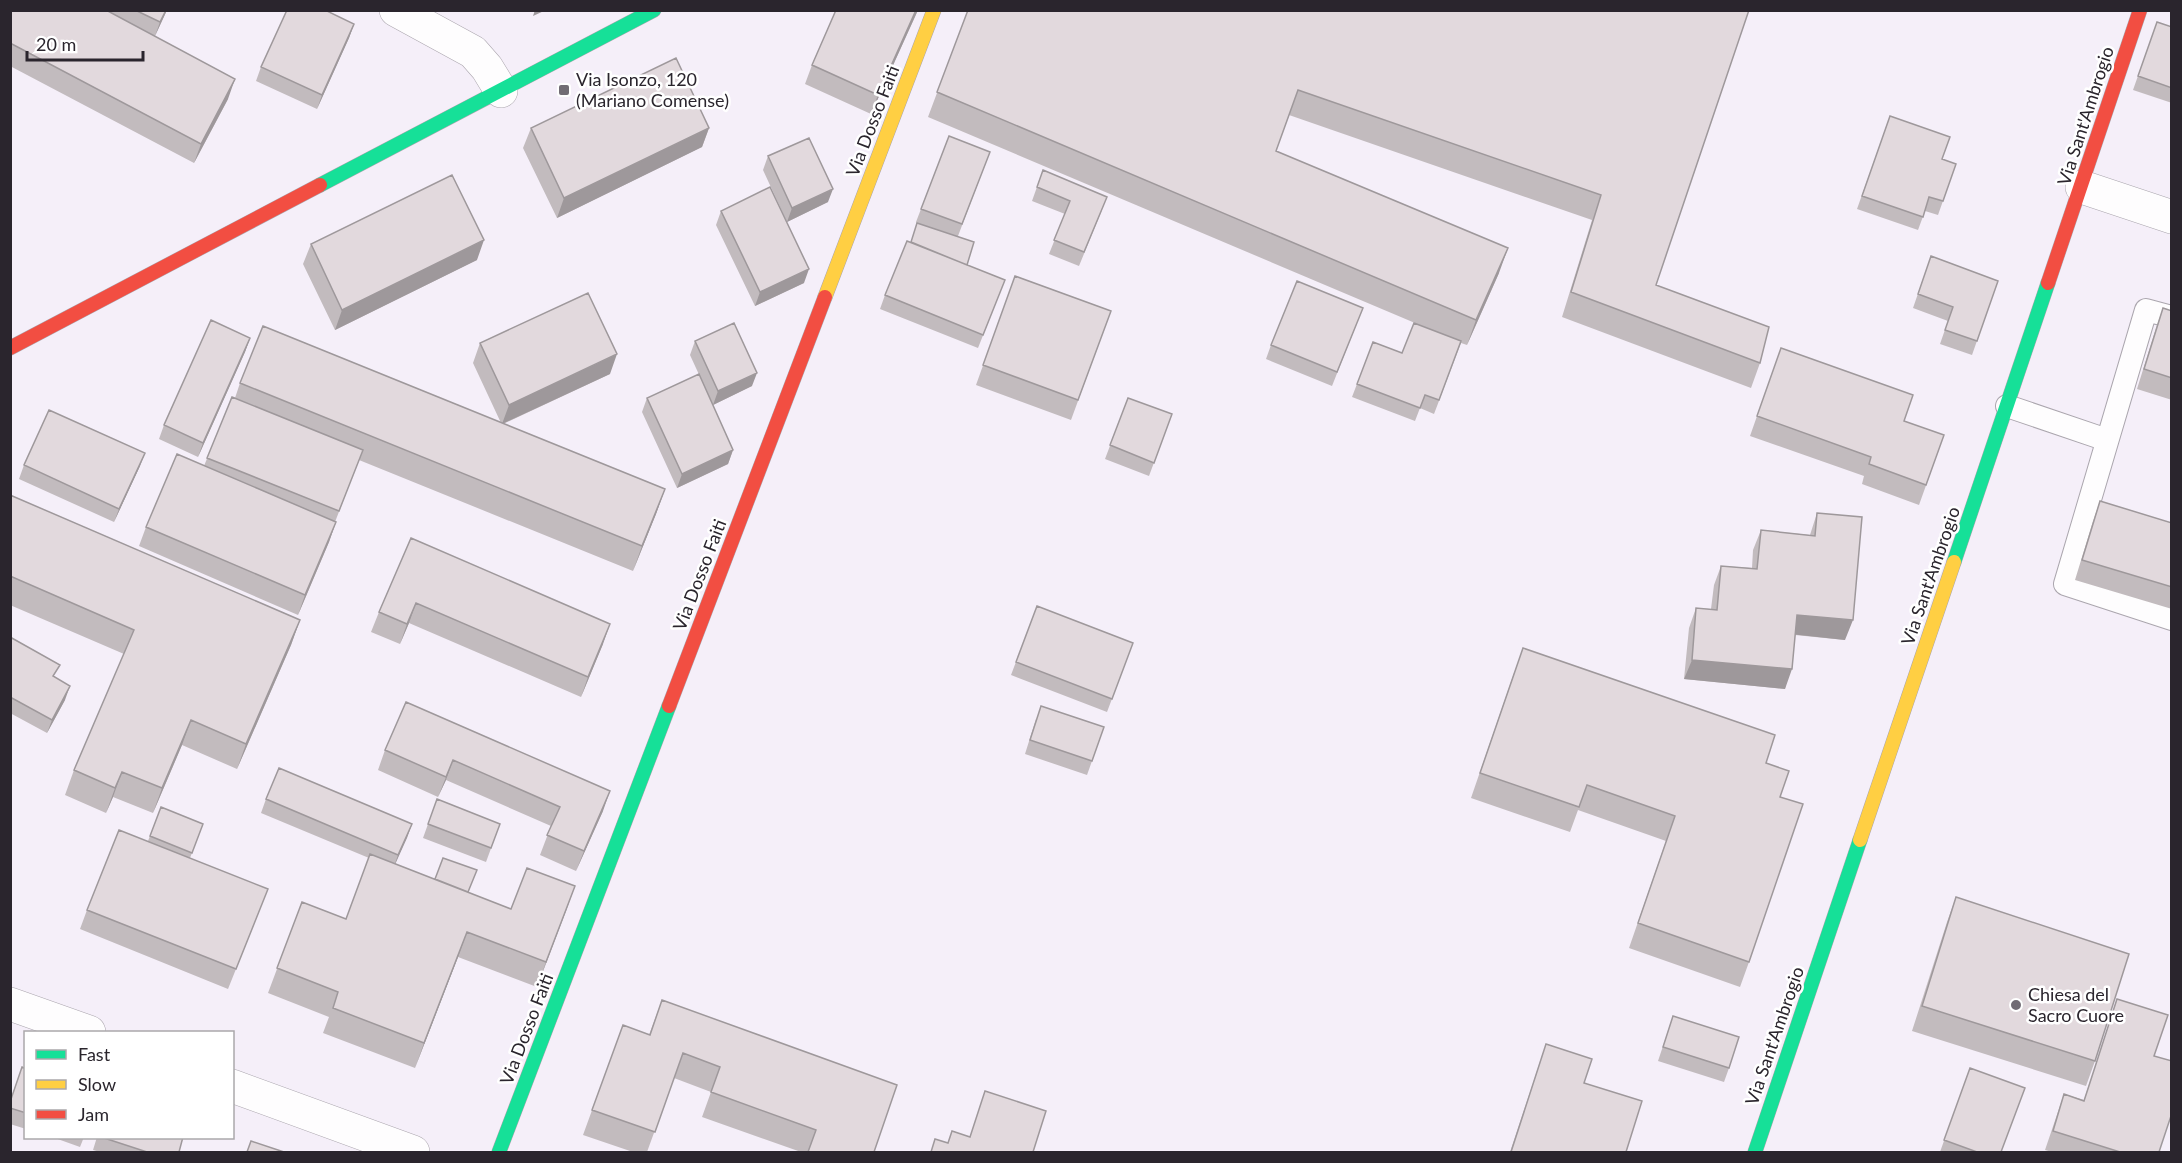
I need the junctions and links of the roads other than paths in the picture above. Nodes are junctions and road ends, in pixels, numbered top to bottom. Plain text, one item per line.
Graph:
1 (396, 10) edge
2 (654, 10) edge
3 (934, 10) edge
4 (2140, 10) edge
5 (501, 91) junction
6 (2082, 187) junction
7 (2172, 217) edge
8 (2172, 317) edge
9 (10, 348) edge
10 (2007, 406) junction
11 (2107, 440) junction
12 (2172, 619) edge
13 (10, 1004) edge
14 (86, 1031) edge
15 (234, 1087) edge
16 (413, 1152) edge
17 (500, 1152) edge
18 (1755, 1152) edge

1 - 5 street
2 - 5 street
3 - 17 street, Via Dosso Faiti
4 - 6 street, Via Sant'Ambrogio
5 - 9 street
6 - 7 street
6 - 10 street, Via Sant'Ambrogio
8 - 11 lane
10 - 11 lane
10 - 18 street, Via Sant'Ambrogio
11 - 12 lane
13 - 14 street
15 - 16 street

